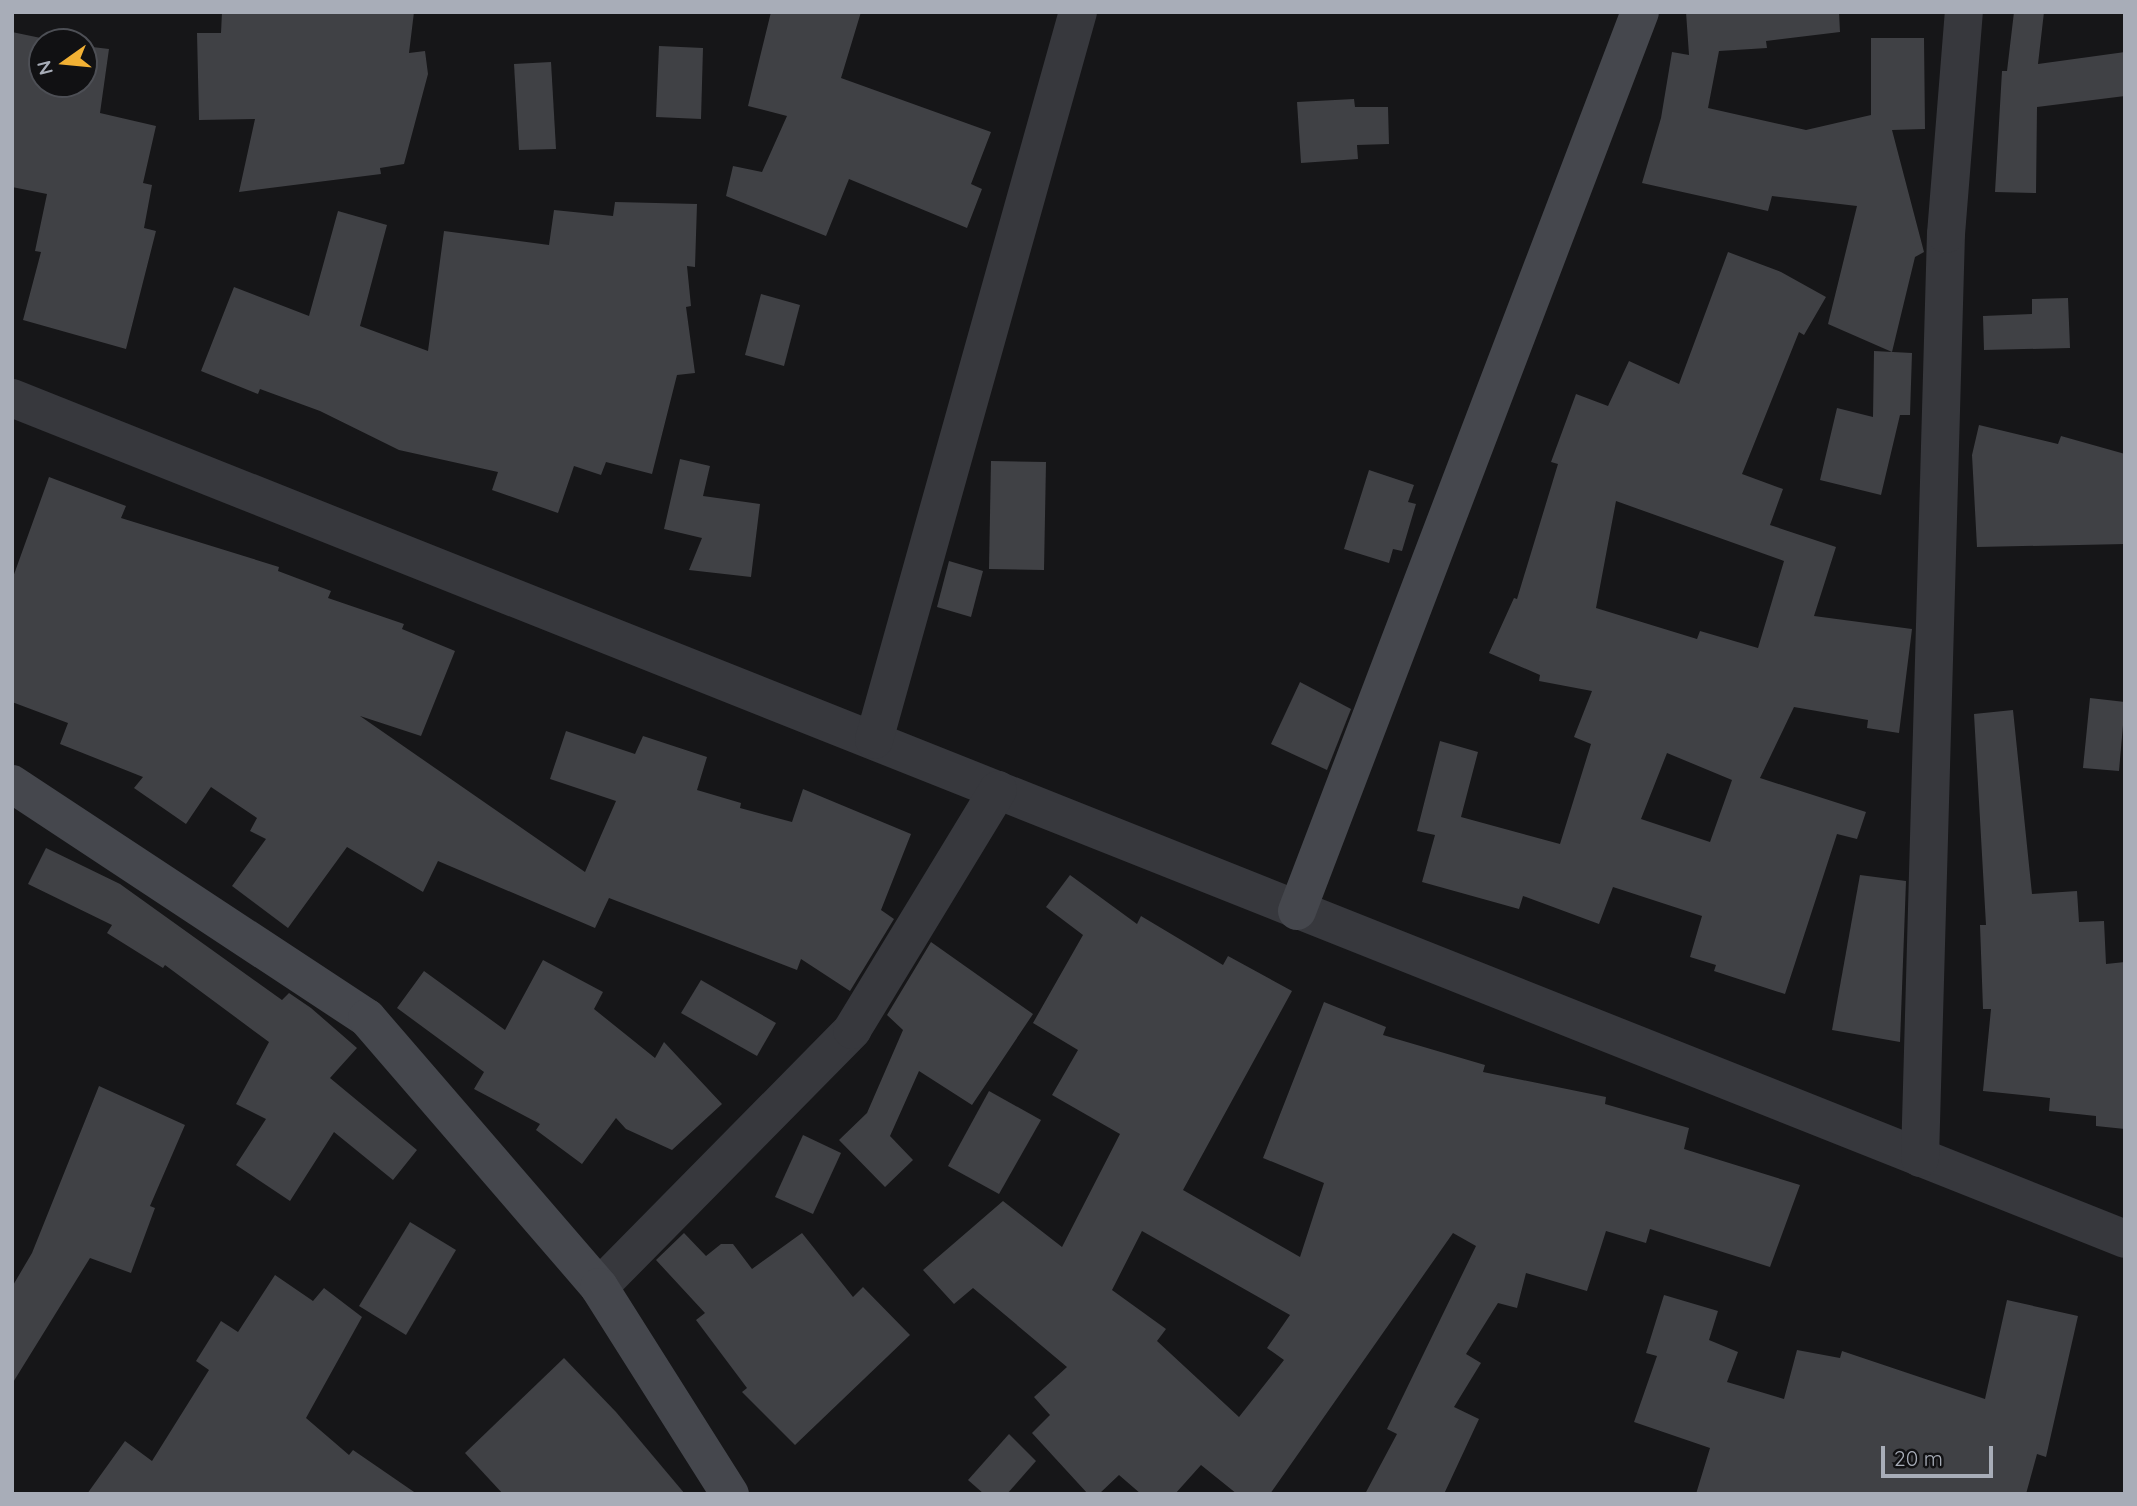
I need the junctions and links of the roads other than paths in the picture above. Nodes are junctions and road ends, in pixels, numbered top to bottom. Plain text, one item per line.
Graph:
1 (1078, 12) edge
2 (1640, 12) edge
3 (1964, 12) edge
4 (12, 398) edge
5 (874, 740) junction
6 (12, 783) edge
7 (998, 790) junction
8 (1297, 911) junction
9 (1920, 1158) junction
10 (2125, 1239) edge
11 (599, 1287) junction
12 (730, 1494) edge

1 - 5 street
2 - 8 street
3 - 9 street
4 - 5 street
5 - 7 street
6 - 11 street
7 - 8 street
7 - 11 street
8 - 9 street
9 - 10 street
11 - 12 street

